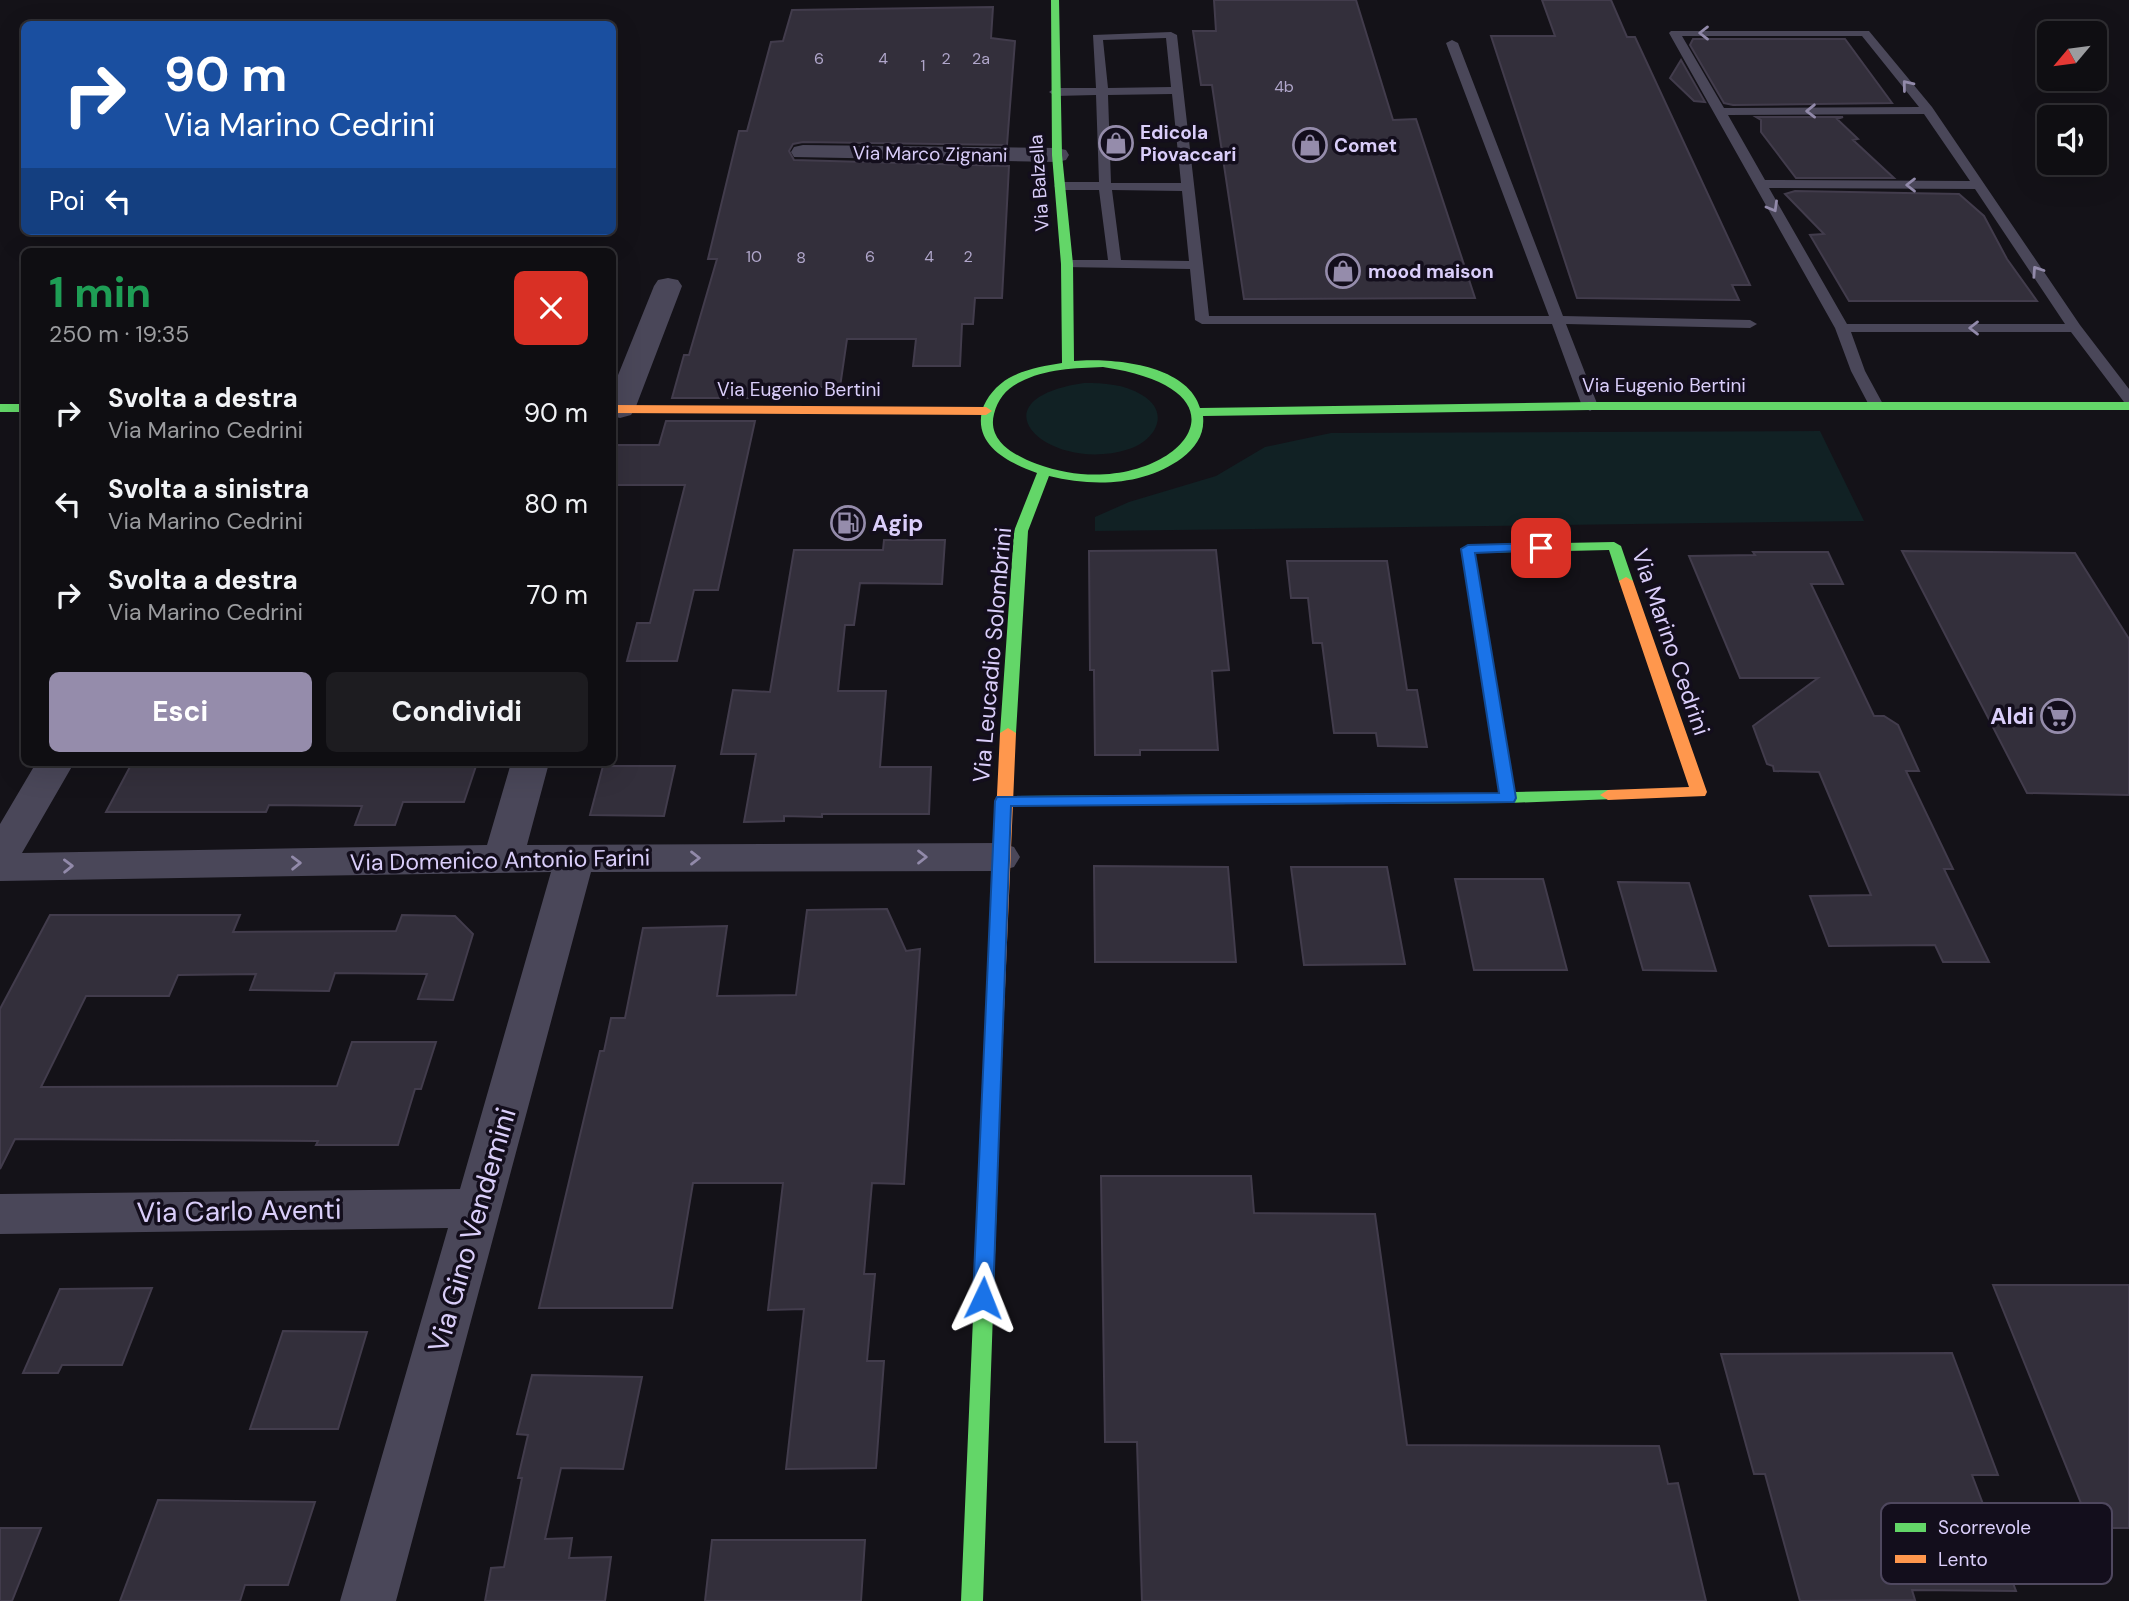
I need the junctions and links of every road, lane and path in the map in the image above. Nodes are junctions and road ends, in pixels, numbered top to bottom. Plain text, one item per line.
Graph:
1 (1055, 0) edge
2 (1452, 43) dead end
3 (1177, 90) junction
4 (1102, 91) junction
5 (1055, 92) junction
6 (1928, 110) junction
7 (1719, 112) junction
8 (803, 152) dead end
9 (1057, 155) junction
10 (1760, 184) junction
11 (1979, 185) junction
12 (1060, 186) junction
13 (1105, 186) junction
14 (1188, 187) junction
15 (1066, 264) junction
16 (1115, 264) junction
17 (1196, 265) junction
18 (668, 286) dead end
19 (1557, 320) junction
20 (1750, 324) dead end
21 (1842, 328) junction
22 (2075, 328) junction
23 (1068, 363) junction
24 (2129, 399) edge
25 (1590, 406) junction
26 (1876, 406) junction
27 (2129, 406) edge
28 (0, 408) edge
29 (21, 408) edge
30 (616, 409) edge
31 (986, 411) junction
32 (1199, 412) junction
33 (1044, 472) junction
34 (53, 766) edge
35 (529, 766) edge
36 (1508, 798) junction
37 (1003, 801) junction
38 (0, 857) edge
39 (1000, 857) junction
40 (575, 858) junction
41 (503, 860) junction
42 (0, 867) edge
43 (478, 1209) junction
44 (0, 1214) edge
45 (368, 1601) edge
46 (972, 1601) edge

1 - 5 street, Via Balzella
2 - 19 lane
3 - 4 lane
3 - 4 lane
3 - 14 lane
4 - 5 lane
4 - 13 lane
5 - 9 street, Via Balzella
6 -> 7 lane
6 -> 7 lane
6 - 11 lane
7 - 10 lane
8 - 9 street, Via Marco Zignani
9 - 12 street, Via Balzella
11 -> 10 lane
10 -> 21 lane
22 -> 11 lane
12 - 13 lane
12 - 15 street, Via Balzella
13 - 14 lane
13 - 16 lane
14 - 17 lane
15 - 16 lane
15 - 23 street, Via Balzella
16 - 17 lane
17 - 19 lane
18 - 30 street
19 - 20 lane
19 - 25 lane
22 -> 21 lane
21 - 26 lane
22 - 24 lane
23 - 31 street
23 - 32 street
25 - 26 street, Via Eugenio Bertini
25 - 32 street, Via Eugenio Bertini
26 - 27 street, Via Eugenio Bertini
28 - 29 street
30 - 31 street, Via Eugenio Bertini
31 - 33 street
32 - 33 street
33 - 37 street, Via Leucadio Solombrini
34 - 38 street
35 - 41 street
36 - 36 street, Via Marino Cedrini
36 - 37 street, Via Marino Cedrini
37 - 39 street, Via Leucadio Solombrini
40 -> 39 street, Via Domenico Antonio Farini
39 - 46 street, Via Leucadio Solombrini
40 - 41 street, Via Domenico Antonio Farini
40 - 43 street, Via Gino Vendemini
42 -> 41 street, Via Domenico Antonio Farini
43 - 44 street, Via Carlo Aventi
43 - 45 street, Via Gino Vendemini

